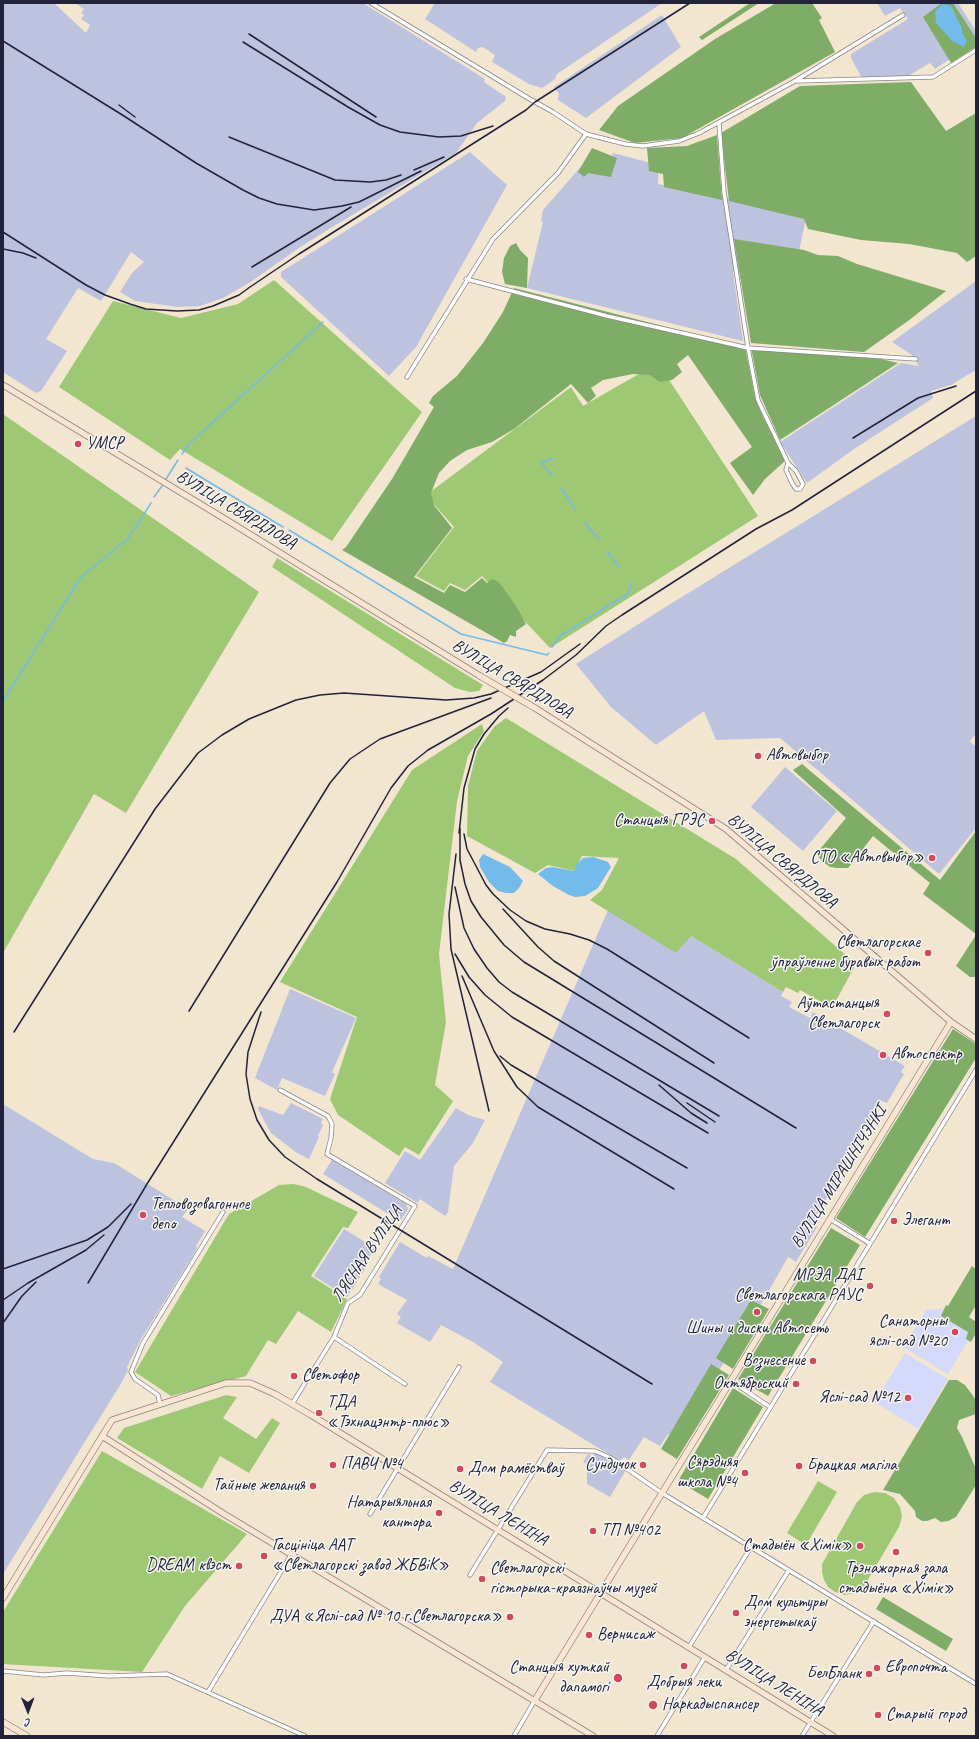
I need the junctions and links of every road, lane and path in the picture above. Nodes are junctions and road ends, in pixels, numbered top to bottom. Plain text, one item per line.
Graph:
1 (373, 4) edge
2 (902, 15) dead end
3 (976, 50) edge
4 (795, 81) junction
5 (718, 123) junction
6 (586, 134) junction
7 (466, 279) junction
8 (748, 348) junction
9 (916, 359) dead end
10 (407, 377) dead end
11 (3, 385) edge
12 (788, 463) junction
13 (950, 1022) junction
14 (976, 1039) edge
15 (976, 1070) edge
16 (280, 1090) dead end
17 (223, 1212) dead end
18 (830, 1219) junction
19 (869, 1243) junction
20 (334, 1337) junction
21 (459, 1367) dead end
22 (731, 1381) junction
23 (405, 1384) dead end
24 (160, 1404) junction
25 (292, 1404) junction
26 (770, 1407) junction
27 (102, 1436) junction
28 (397, 1468) junction
29 (662, 1493) junction
30 (370, 1514) dead end
31 (703, 1518) junction
32 (498, 1530) junction
33 (751, 1547) junction
34 (291, 1554) junction
35 (789, 1570) junction
36 (470, 1575) dead end
37 (601, 1593) junction
38 (3, 1598) edge
39 (874, 1622) junction
40 (689, 1647) junction
41 (705, 1657) junction
42 (726, 1670) junction
43 (3, 1671) edge
44 (976, 1684) edge
45 (208, 1692) junction
46 (535, 1700) junction
47 (3, 1722) edge
48 (810, 1722) junction
49 (27, 1736) edge
50 (306, 1736) edge
51 (514, 1736) edge
52 (593, 1736) edge
53 (657, 1736) edge
54 (802, 1736) edge
55 (833, 1736) edge

1 - 6 street
2 - 4 street
3 - 4 street
4 - 5 street
5 - 6 street
5 - 8 street
6 - 7 street
7 - 8 street
7 - 10 street
8 - 9 street
8 - 12 street
11 - 13 street, ВУЛІЦА СВЯРДЛОВА, bridge
12 - 12 street
13 - 14 street, ВУЛІЦА СВЯРДЛОВА
13 - 18 street, ВУЛІЦА МІРАШНІЧЭНКІ
15 - 19 street
16 - 20 street, ЛЯСНАЯ ВУЛІЦА
17 - 24 street
18 - 19 street
18 - 22 street, ВУЛІЦА МІРАШНІЧЭНКІ
19 - 26 street
20 - 23 street
20 - 25 street, ЛЯСНАЯ ВУЛІЦА
21 - 28 street
22 - 26 street
22 - 29 street, ВУЛІЦА МІРАШНІЧЭНКІ
24 - 25 street, ВУЛІЦА ЛЕНІНА
24 - 27 street, ВУЛІЦА ЛЕНІНА
25 - 28 street, ВУЛІЦА ЛЕНІНА
26 - 31 street
27 - 34 street
27 - 38 street, ВУЛІЦА ЛЕНІНА
28 - 30 street
28 - 32 street, ВУЛІЦА ЛЕНІНА
29 - 31 street
29 - 32 street
29 - 37 street, ВУЛІЦА МІРАШНІЧЭНКІ
31 - 33 street
32 - 36 street
32 - 37 street, ВУЛІЦА ЛЕНІНА
33 - 35 street
33 - 40 street
34 - 45 street
34 - 46 street
35 - 39 street
35 - 42 street
37 - 40 street, ВУЛІЦА ЛЕНІНА
37 - 46 street, ВУЛІЦА МІРАШНІЧЭНКІ
39 - 44 street
39 - 48 street
40 - 41 street, ВУЛІЦА ЛЕНІНА
41 - 42 street, ВУЛІЦА ЛЕНІНА
41 - 53 street
42 - 48 street, ВУЛІЦА ЛЕНІНА
43 - 45 street
45 - 50 street
46 - 51 street, ВУЛІЦА МІРАШНІЧЭНКІ
46 - 52 street
47 - 49 street
48 - 54 street
48 - 55 street, ВУЛІЦА ЛЕНІНА

